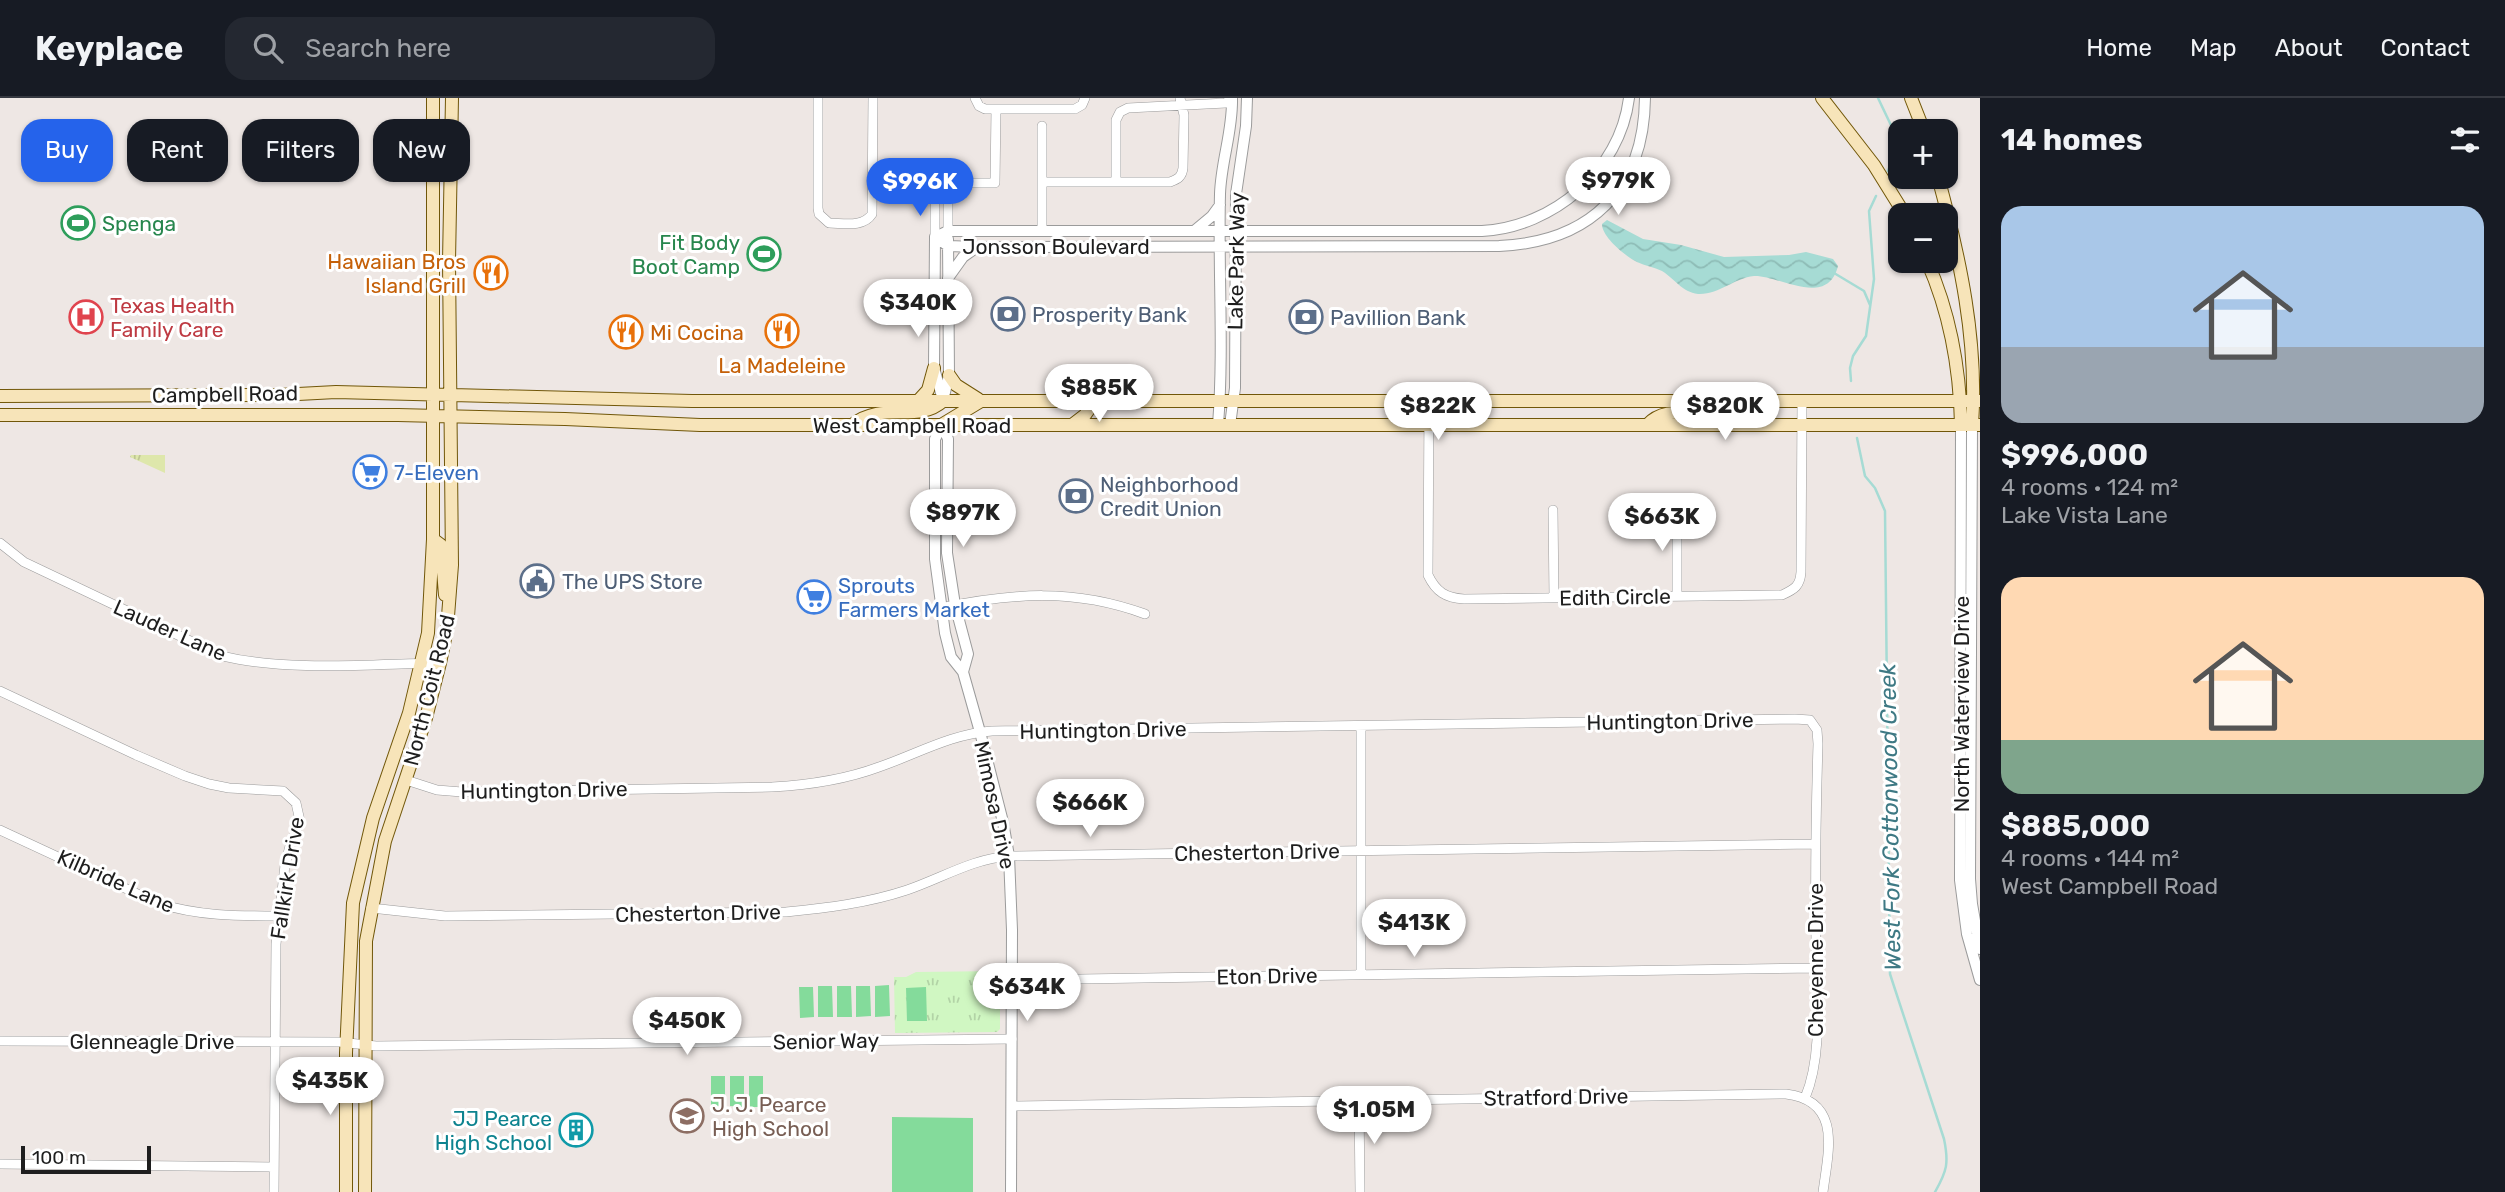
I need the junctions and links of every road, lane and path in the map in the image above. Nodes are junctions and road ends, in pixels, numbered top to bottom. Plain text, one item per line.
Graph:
1 (433, 98) edge
2 (452, 98) edge
3 (818, 98) edge
4 (873, 98) edge
5 (975, 98) edge
6 (1232, 98) edge
7 (1247, 98) edge
8 (1629, 98) edge
9 (1645, 98) edge
10 (1822, 98) edge
11 (1911, 98) edge
12 (1084, 101) edge
13 (1183, 101) edge
14 (996, 109) junction
15 (1919, 119) edge
16 (1042, 126) dead end
17 (1042, 182) junction
18 (1116, 182) junction
19 (948, 184) junction
20 (873, 189) junction
21 (935, 189) junction
22 (1941, 189) edge
23 (1898, 203) edge
24 (1220, 205) junction
25 (450, 212) junction
26 (432, 213) junction
27 (1499, 230) junction
28 (948, 231) junction
29 (1042, 231) junction
30 (1089, 231) junction
31 (1194, 231) junction
32 (1221, 231) junction
33 (1236, 231) junction
34 (935, 237) junction
35 (948, 246) junction
36 (1089, 246) junction
37 (1221, 246) junction
38 (1236, 246) junction
39 (1499, 246) junction
40 (977, 247) junction
41 (1931, 273) edge
42 (948, 278) junction
43 (934, 310) junction
44 (948, 314) junction
45 (934, 368) junction
46 (949, 375) junction
47 (432, 393) junction
48 (451, 394) junction
49 (0, 396) edge
50 (204, 396) junction
51 (1802, 400) junction
52 (692, 401) junction
53 (918, 401) junction
54 (943, 401) junction
55 (981, 401) junction
56 (1095, 401) junction
57 (1122, 401) junction
58 (1220, 401) junction
59 (1235, 401) junction
60 (1429, 401) junction
61 (1706, 401) junction
62 (1971, 401) edge
63 (933, 410) junction
64 (205, 414) junction
65 (0, 415) edge
66 (432, 416) junction
67 (451, 416) junction
68 (959, 421) junction
69 (687, 425) junction
70 (700, 425) junction
71 (852, 425) junction
72 (942, 425) junction
73 (1072, 425) junction
74 (1102, 425) junction
75 (1224, 425) junction
76 (1429, 425) junction
77 (1647, 425) junction
78 (1802, 425) junction
79 (1971, 425) edge
80 (1553, 510) dead end
81 (1677, 510) dead end
82 (948, 527) junction
83 (935, 534) junction
84 (433, 540) junction
85 (0, 543) edge
86 (1677, 596) junction
87 (1554, 598) junction
88 (449, 605) junction
89 (955, 605) junction
90 (940, 608) junction
91 (1144, 614) dead end
92 (1970, 649) edge
93 (421, 663) junction
94 (440, 663) junction
95 (962, 672) junction
96 (0, 691) edge
97 (1810, 720) joint
98 (1361, 726) junction
99 (980, 732) junction
100 (1970, 769) edge
101 (406, 780) junction
102 (0, 830) edge
103 (1815, 844) junction
104 (1360, 850) junction
105 (1009, 856) junction
106 (1971, 904) edge
107 (371, 908) junction
108 (278, 916) junction
109 (1980, 948) edge
110 (1816, 968) junction
111 (1361, 975) junction
112 (1012, 980) junction
113 (1980, 980) edge
114 (1012, 1039) junction
115 (0, 1041) edge
116 (274, 1042) junction
117 (346, 1042) junction
118 (365, 1045) junction
119 (1805, 1098) junction
120 (1359, 1100) junction
121 (1012, 1105) junction
122 (0, 1164) edge
123 (274, 1167) junction
124 (274, 1192) edge
125 (346, 1192) edge
126 (365, 1192) edge
127 (1011, 1192) edge
128 (1360, 1192) edge
129 (1823, 1192) edge

1 - 26 main road, North Coit Road
2 - 25 main road, North Coit Road
3 - 20 street
4 - 20 street
5 - 14 street
6 - 13 street
6 - 24 street, Lake Park Way
7 - 33 street, Lake Park Way
8 - 27 street, Jonsson Boulevard
9 - 39 street, Jonsson Boulevard
10 - 23 main road
11 - 15 main road
12 - 14 street
13 - 18 street
13 - 18 street
14 - 19 street
16 - 17 street
17 - 18 street
17 - 29 street
19 - 21 street
19 - 28 street
20 - 21 street
21 - 34 street
22 - 62 main road
24 - 31 street
24 - 32 street, Lake Park Way
25 - 26 main road
25 - 48 main road, North Coit Road
26 - 47 main road, North Coit Road
27 - 33 street, Jonsson Boulevard
27 - 39 street
28 - 29 street, Jonsson Boulevard
28 - 34 street, Jonsson Boulevard
28 - 35 street
29 - 30 street, Jonsson Boulevard
30 - 31 street, Jonsson Boulevard
30 - 36 street
31 - 32 street, Jonsson Boulevard
32 - 33 street, Jonsson Boulevard
32 - 37 street, Lake Park Way
33 - 38 street, Lake Park Way
34 - 35 street, Jonsson Boulevard
34 - 43 street
35 - 40 street, Jonsson Boulevard
35 - 42 street
36 - 37 street, Jonsson Boulevard
36 - 40 street, Jonsson Boulevard
37 - 38 street, Jonsson Boulevard
37 - 58 street, Lake Park Way
38 - 39 street, Jonsson Boulevard
38 - 59 street, Lake Park Way
40 - 42 street
41 - 62 main road
42 - 44 street
43 - 44 street
43 - 45 street
44 - 46 street
45 - 53 main road
45 - 54 street
46 - 54 street
46 - 55 main road
47 - 48 main road, Campbell Road
47 - 50 main road, Campbell Road
47 - 66 main road, North Coit Road
48 - 52 main road, West Campbell Road
48 - 67 main road, North Coit Road
49 - 50 main road, Campbell Road
50 - 64 main road
51 - 61 main road, West Campbell Road
51 - 62 main road, West Campbell Road
51 - 78 street, Edith Circle
52 - 53 main road, West Campbell Road
52 - 69 main road
52 - 70 main road
53 - 54 main road, West Campbell Road
53 - 63 main road
54 - 55 main road, West Campbell Road
54 - 63 main road
54 - 68 main road
55 - 56 main road, West Campbell Road
55 - 68 main road
56 - 57 main road, West Campbell Road
56 - 73 main road
57 - 58 main road, West Campbell Road
57 - 74 main road
58 - 59 main road, West Campbell Road
58 - 75 street, Lake Park Way
59 - 60 main road, West Campbell Road
59 - 75 street, Lake Park Way
60 - 61 main road, West Campbell Road
60 - 76 street, Edith Circle
61 - 77 main road
62 - 79 main road
63 - 71 main road
63 - 72 main road
64 - 65 main road, Campbell Road
64 - 66 main road, Campbell Road
66 - 67 main road, West Campbell Road
66 - 84 main road, North Coit Road
67 - 69 main road, West Campbell Road
67 - 88 main road, North Coit Road
68 - 72 main road
68 - 73 main road, West Campbell Road
69 - 70 main road, West Campbell Road
70 - 71 main road, West Campbell Road
71 - 72 main road, West Campbell Road
72 - 82 street, Mimosa Drive
72 - 83 street, Mimosa Drive
73 - 74 main road, West Campbell Road
74 - 75 main road, West Campbell Road
75 - 76 main road, West Campbell Road
76 - 77 main road, West Campbell Road
76 - 87 street, Edith Circle
77 - 78 main road, West Campbell Road
78 - 79 main road, West Campbell Road
78 - 86 street, Edith Circle
79 - 92 street, North Waterview Drive
80 - 87 street
81 - 86 street
82 - 83 street
82 - 89 street, Mimosa Drive
83 - 90 street, Mimosa Drive
84 - 88 main road
84 - 93 main road, North Coit Road
85 - 93 street, Lauder Lane
86 - 87 street, Edith Circle
88 - 94 main road, North Coit Road
89 - 90 street
89 - 91 street
89 - 95 street, Mimosa Drive
90 - 95 street, Mimosa Drive
92 - 100 street, North Waterview Drive
93 - 94 street, Lauder Lane
93 - 117 main road, North Coit Road
94 - 101 main road, North Coit Road
95 - 99 street, Mimosa Drive
96 - 108 street, Fallkirk Drive
97 - 98 street, Huntington Drive
97 - 103 street, Cheyenne Drive
98 - 99 street, Huntington Drive
98 - 104 street
99 - 101 street, Huntington Drive
99 - 105 street, Mimosa Drive
100 - 106 street, North Waterview Drive
101 - 107 main road, North Coit Road
102 - 108 street, Kilbride Lane
103 - 104 street, Chesterton Drive
103 - 110 street, Cheyenne Drive
104 - 105 street, Chesterton Drive
104 - 111 street
105 - 107 street, Chesterton Drive
105 - 112 street, Mimosa Drive
106 - 109 street, North Waterview Drive
106 - 113 street, North Waterview Drive
107 - 118 main road, North Coit Road
108 - 116 street, Fallkirk Drive
110 - 111 street, Eton Drive
110 - 119 street, Cheyenne Drive
111 - 112 street, Eton Drive
112 - 114 street, Mimosa Drive
114 - 118 street, Senior Way
114 - 121 street, Mimosa Drive
115 - 116 street, Glenneagle Drive
116 - 117 street, Glenneagle Drive
116 - 123 street, Fallkirk Drive
117 - 118 street, Senior Way
117 - 125 main road, North Coit Road
118 - 126 main road, North Coit Road
119 - 120 street, Stratford Drive
119 - 129 street
120 - 121 street, Stratford Drive
120 - 128 street
121 - 127 street, Mimosa Drive
122 - 123 street
123 - 124 street, Fallkirk Drive

